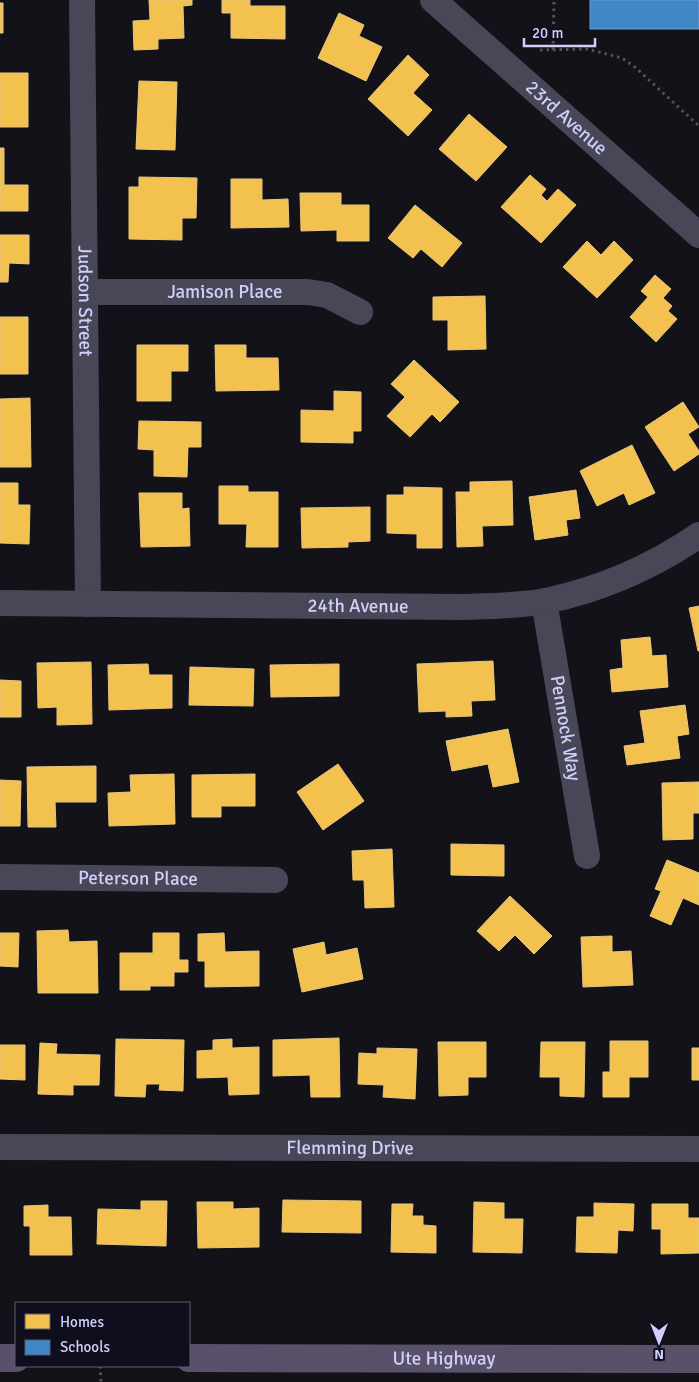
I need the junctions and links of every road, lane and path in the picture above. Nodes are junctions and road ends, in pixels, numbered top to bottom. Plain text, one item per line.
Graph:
1 (82, 0) edge
2 (433, 0) edge
3 (554, 0) edge
4 (540, 50) dead end
5 (554, 50) junction
6 (699, 126) edge
7 (699, 235) edge
8 (85, 292) junction
9 (360, 312) dead end
10 (699, 535) edge
11 (544, 601) junction
12 (0, 603) edge
13 (88, 604) junction
14 (587, 856) dead end
15 (0, 877) edge
16 (275, 880) dead end
17 (0, 1147) edge
18 (699, 1149) edge
19 (0, 1358) edge
20 (15, 1358) edge
21 (190, 1358) edge
22 (699, 1359) edge
23 (100, 1367) edge
24 (101, 1382) edge

1 - 8 street, Judson Street
2 - 7 street, 23rd Avenue
3 - 5 path
4 - 5 path
5 - 6 path
8 - 9 street, Jamison Place
8 - 13 street, Judson Street
10 - 11 street, 24th Avenue
11 - 13 street, 24th Avenue
11 - 14 street, Pennock Way
12 - 13 street, 24th Avenue
15 - 16 street, Peterson Place
17 - 18 street, Flemming Drive
19 - 20 main road
21 - 22 main road, Ute Highway
23 - 24 path

